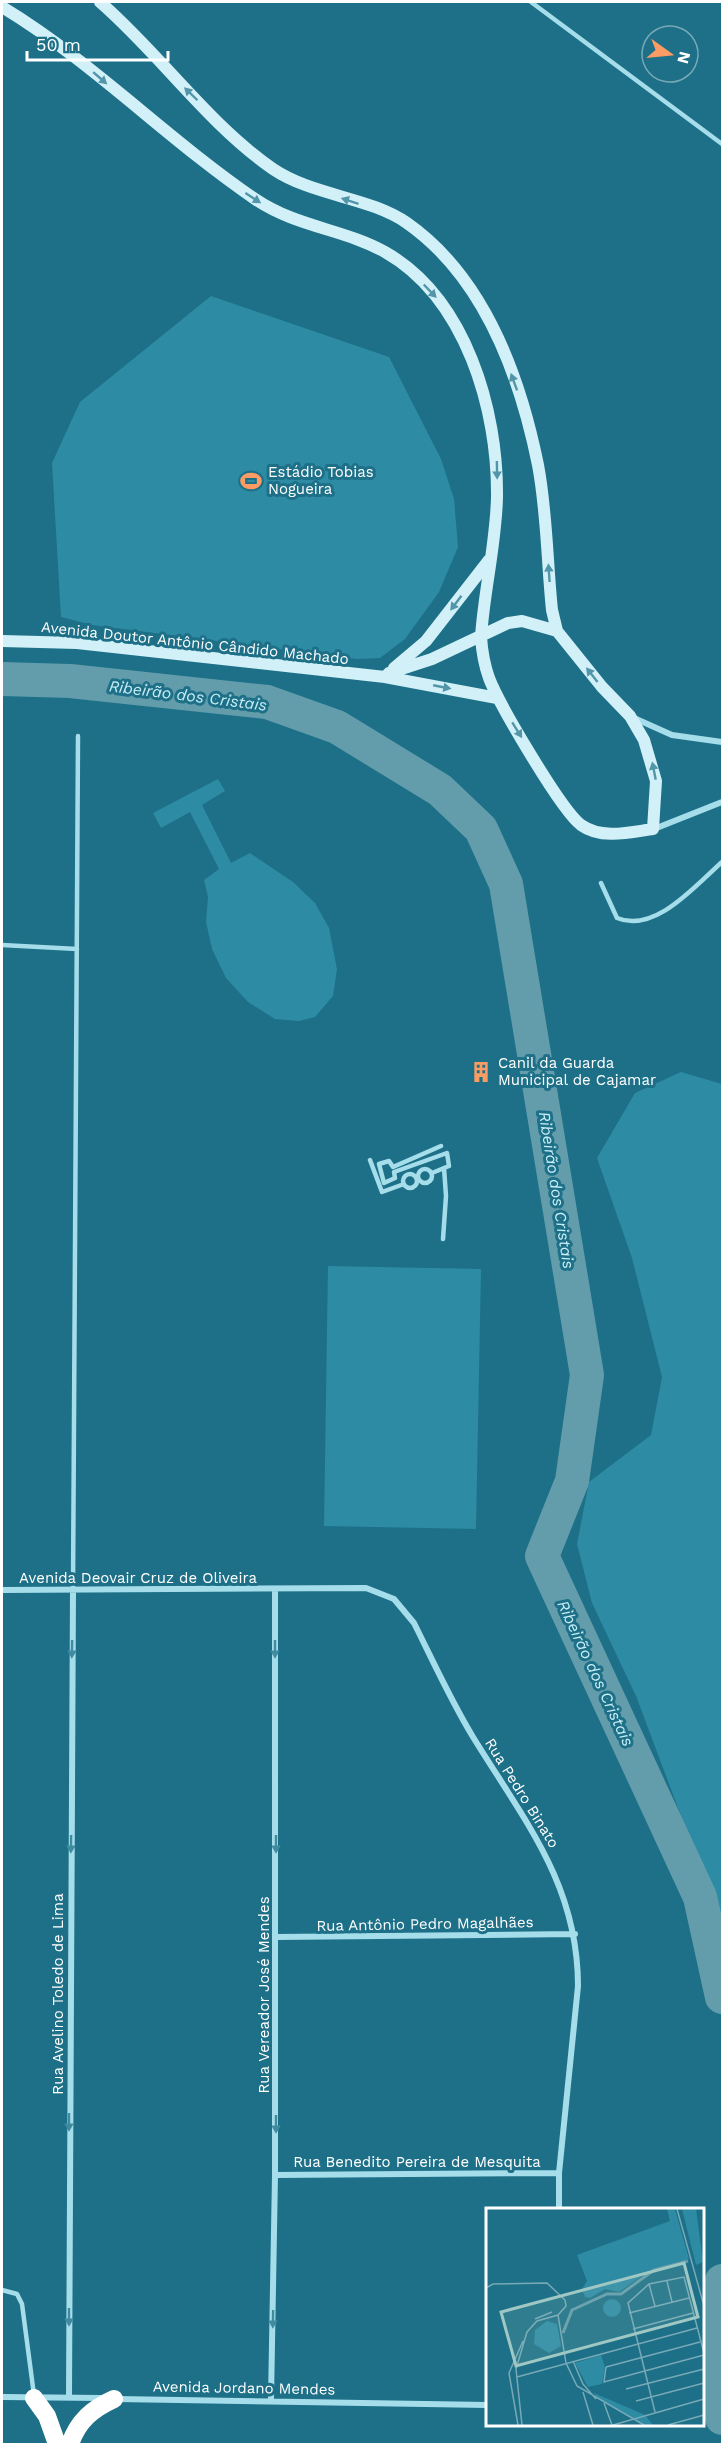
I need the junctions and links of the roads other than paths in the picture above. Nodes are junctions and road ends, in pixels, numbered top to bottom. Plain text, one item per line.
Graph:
1 (100, 2) edge
2 (531, 2) edge
3 (2, 7) edge
4 (723, 144) edge
5 (491, 556) junction
6 (557, 631) junction
7 (481, 637) junction
8 (2, 641) edge
9 (387, 675) junction
10 (498, 698) junction
11 (630, 716) junction
12 (78, 736) dead end
13 (723, 742) edge
14 (723, 802) edge
15 (653, 829) junction
16 (723, 862) edge
17 (601, 884) dead end
18 (2, 945) edge
19 (77, 949) junction
20 (441, 1146) dead end
21 (370, 1160) dead end
22 (444, 1168) junction
23 (432, 1173) junction
24 (419, 1178) junction
25 (404, 1184) junction
26 (443, 1239) dead end
27 (2, 1590) edge
28 (73, 1590) junction
29 (275, 1590) junction
30 (575, 1934) junction
31 (276, 1937) junction
32 (559, 2173) junction
33 (275, 2175) junction
34 (560, 2208) edge
35 (2, 2290) edge
36 (2, 2397) edge
37 (34, 2397) junction
38 (69, 2397) junction
39 (114, 2399) junction
40 (271, 2400) junction
41 (486, 2405) edge
42 (57, 2445) edge
43 (70, 2445) edge

6 -> 1 street
2 - 4 lane
3 -> 5 street
5 - 7 street
5 -> 9 street
6 - 7 street, Avenida Doutor Antônio Cândido Machado
11 -> 6 street
7 - 9 street, Avenida Doutor Antônio Cândido Machado
7 - 10 street
8 - 9 street, Avenida Doutor Antônio Cândido Machado
9 -> 10 street, Avenida Doutor Antônio Cândido Machado
10 -> 15 street
11 - 13 street
15 -> 11 street
12 - 19 lane
14 - 15 street
16 - 17 lane
18 - 19 lane
19 - 28 lane
20 - 22 lane
21 - 25 lane
22 - 23 lane
22 - 26 lane
23 - 24 lane
23 - 24 lane
24 - 25 lane
24 - 25 lane
27 - 28 street, Avenida Deovair Cruz de Oliveira
28 - 29 street, Avenida Deovair Cruz de Oliveira
28 -> 38 street, Rua Avelino Toledo de Lima
29 - 30 street, Rua Pedro Binato
29 -> 31 street, Rua Vereador José Mendes
30 - 31 street, Rua Antônio Pedro Magalhães
30 - 32 street, Rua Pedro Binato
31 -> 33 street, Rua Vereador José Mendes
32 - 33 street, Rua Benedito Pereira de Mesquita
32 - 34 street, Rua Pedro Binato
33 -> 40 street, Rua Vereador José Mendes
35 - 37 lane
36 - 37 street, Avenida Jordano Mendes
37 - 38 street, Avenida Jordano Mendes
37 - 42 highway
38 - 39 street, Avenida Jordano Mendes
39 - 40 street, Avenida Jordano Mendes
39 - 43 highway
40 - 41 street, Avenida Jordano Mendes

